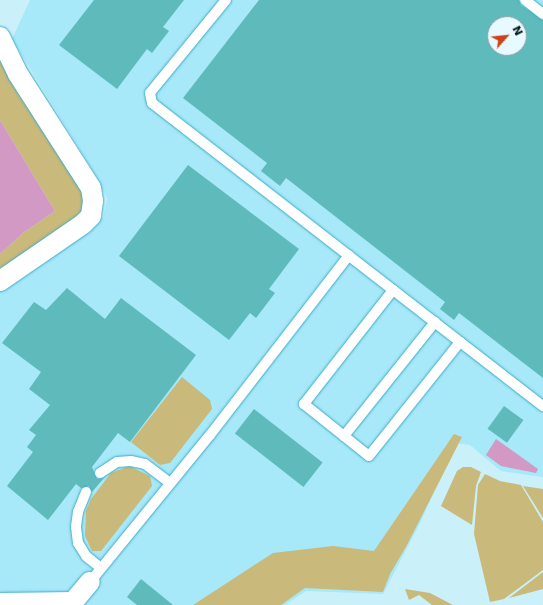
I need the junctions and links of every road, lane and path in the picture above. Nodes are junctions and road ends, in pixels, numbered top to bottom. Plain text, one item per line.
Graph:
1 (226, 0) edge
2 (525, 0) edge
3 (543, 14) edge
4 (1, 30) edge
5 (349, 255) junction
6 (0, 281) edge
7 (393, 290) junction
8 (435, 322) junction
9 (460, 342) junction
10 (543, 406) edge
11 (344, 436) junction
12 (100, 473) dead end
13 (170, 483) junction
14 (86, 492) dead end
15 (96, 575) junction
16 (0, 603) edge

1 - 5 lane
2 - 3 lane
4 - 6 street
5 - 7 lane
5 - 13 lane
7 - 8 lane
7 - 11 lane
8 - 9 lane
8 - 11 lane
9 - 10 lane
9 - 11 lane
12 - 13 lane
13 - 15 lane
14 - 15 lane
15 - 16 street

